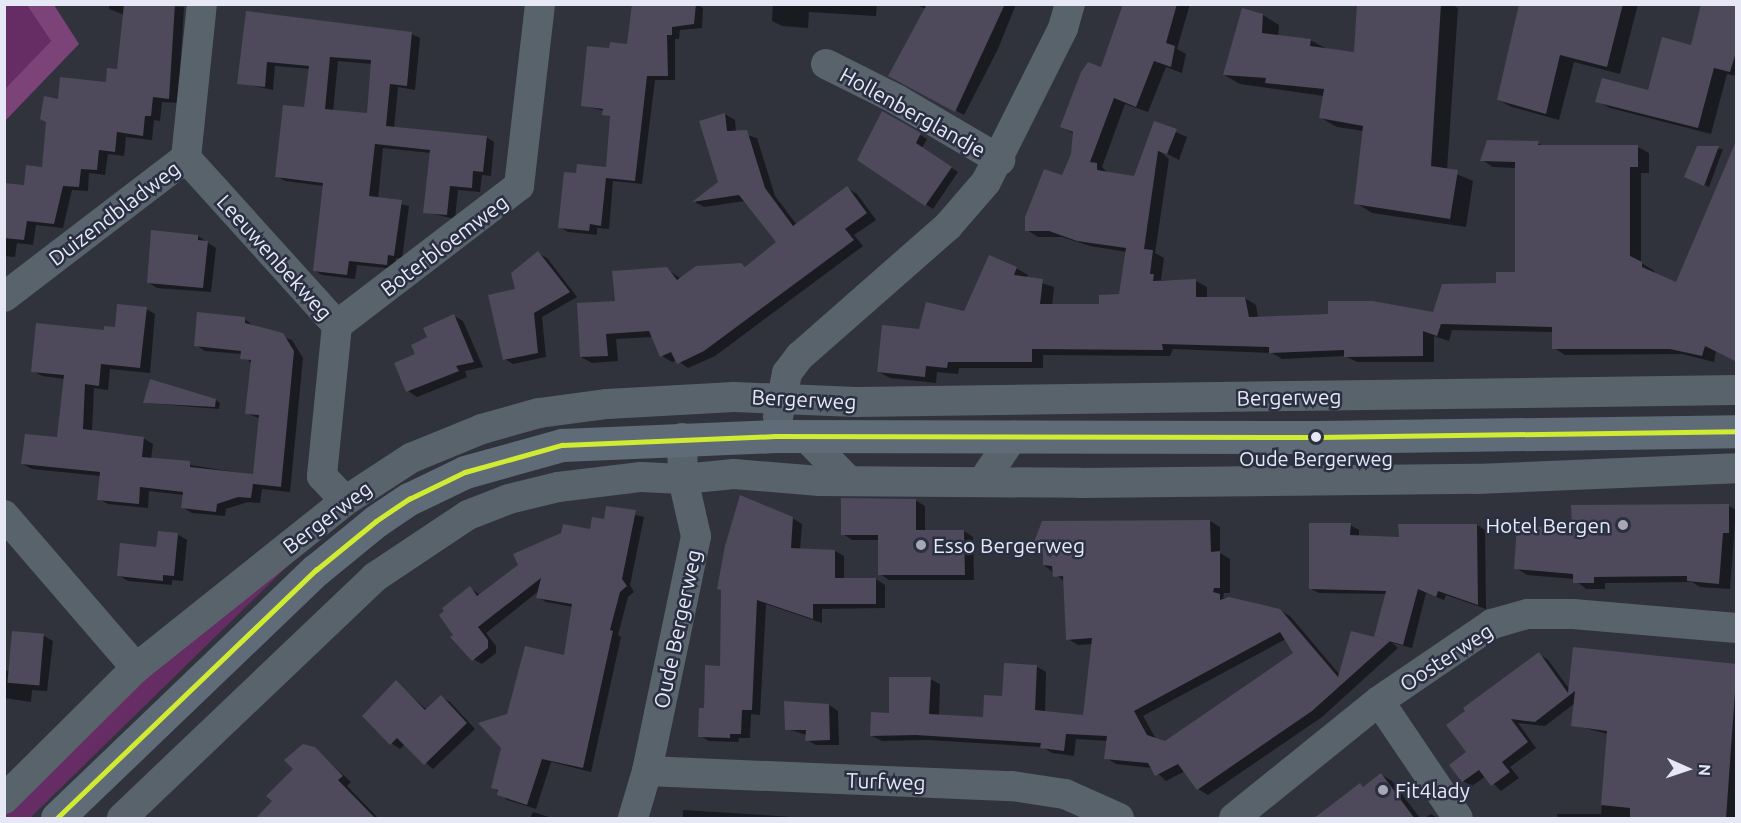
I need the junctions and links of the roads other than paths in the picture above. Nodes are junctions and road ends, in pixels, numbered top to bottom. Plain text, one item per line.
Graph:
1 (202, 4) edge
2 (532, 4) edge
3 (1070, 4) edge
4 (540, 5) edge
5 (826, 64) dead end
6 (186, 158) junction
7 (1000, 160) junction
8 (4, 297) edge
9 (337, 325) junction
10 (1737, 390) edge
11 (781, 398) junction
12 (1737, 431) edge
13 (1014, 435) junction
14 (775, 436) junction
15 (682, 438) junction
16 (807, 438) junction
17 (1737, 468) edge
18 (683, 479) junction
19 (849, 481) junction
20 (983, 481) junction
21 (345, 501) junction
22 (4, 515) edge
23 (1737, 628) edge
24 (136, 668) junction
25 (1379, 701) junction
26 (647, 771) junction
27 (4, 799) edge
28 (57, 819) edge
29 (122, 819) edge
30 (633, 819) edge
31 (1119, 819) edge
32 (1234, 819) edge
33 (1458, 819) edge

1 - 6 street, Duizendbladweg
2 - 4 street
3 - 7 street
4 - 9 street, Boterbloemweg
5 - 7 street, Hollenberglandje
6 - 8 street, Duizendbladweg
6 - 9 street, Leeuwenbekweg
7 - 11 street
9 - 21 street, Leeuwenbekweg
10 - 11 street, Bergerweg
11 - 14 street
11 - 21 street, Bergerweg
12 - 13 main road, Bergerweg
13 - 16 main road, Bergerweg
13 - 20 street
14 - 15 main road, Bergerweg
14 - 16 main road, Bergerweg
15 - 18 street, Oude Bergerweg
15 - 28 main road, Bergerweg
16 - 19 street, Bergerweg
17 - 20 street
18 - 19 street
18 - 26 street, Oude Bergerweg
18 - 29 street
19 - 20 street
21 - 24 street, Bergerweg
22 - 24 street
23 - 25 street, Oosterweg
24 - 27 street, Bergerweg
25 - 32 street, Oosterweg
25 - 33 street
26 - 30 street, Oude Bergerweg
26 - 31 street, Turfweg

